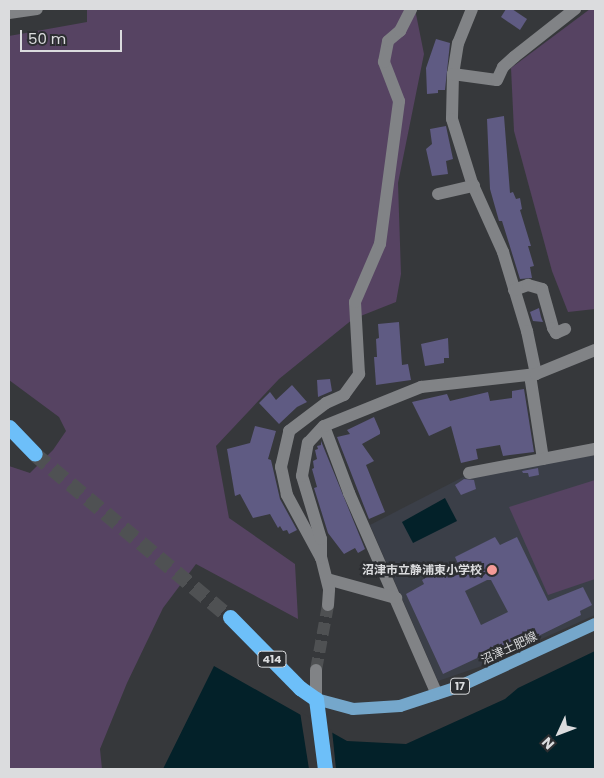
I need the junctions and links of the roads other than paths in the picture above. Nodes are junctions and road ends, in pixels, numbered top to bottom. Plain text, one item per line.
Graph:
1 (37, 9) edge
2 (411, 9) edge
3 (472, 9) edge
4 (575, 9) edge
5 (9, 13) edge
6 (453, 74) junction
7 (474, 186) junction
8 (438, 194) dead end
9 (514, 290) junction
10 (565, 329) dead end
11 (595, 350) edge
12 (533, 375) junction
13 (324, 426) junction
14 (9, 427) edge
15 (595, 449) edge
16 (35, 454) tunnel mouth
17 (544, 458) junction
18 (469, 473) dead end
19 (321, 558) junction
20 (326, 579) junction
21 (396, 598) junction
22 (328, 605) tunnel mouth
23 (230, 617) tunnel mouth
24 (595, 624) edge
25 (316, 670) tunnel mouth
26 (437, 694) junction
27 (316, 699) junction
28 (325, 769) edge

1 - 5 street
2 - 19 street
3 - 6 street
4 - 6 street
6 - 7 street
7 - 8 street
7 - 9 street
9 - 10 street
9 - 12 street
11 - 12 street
12 - 13 street
12 - 17 street
13 - 19 street
13 - 21 street
14 - 16 highway
15 - 17 street
17 - 18 street
19 - 20 street
20 - 21 street
20 - 22 street
21 - 26 street
23 - 27 highway, 414
24 - 26 main road, 沼津土肥線 / 17
25 - 27 street
26 - 27 main road, 沼津土肥線 / 17
27 - 28 highway

